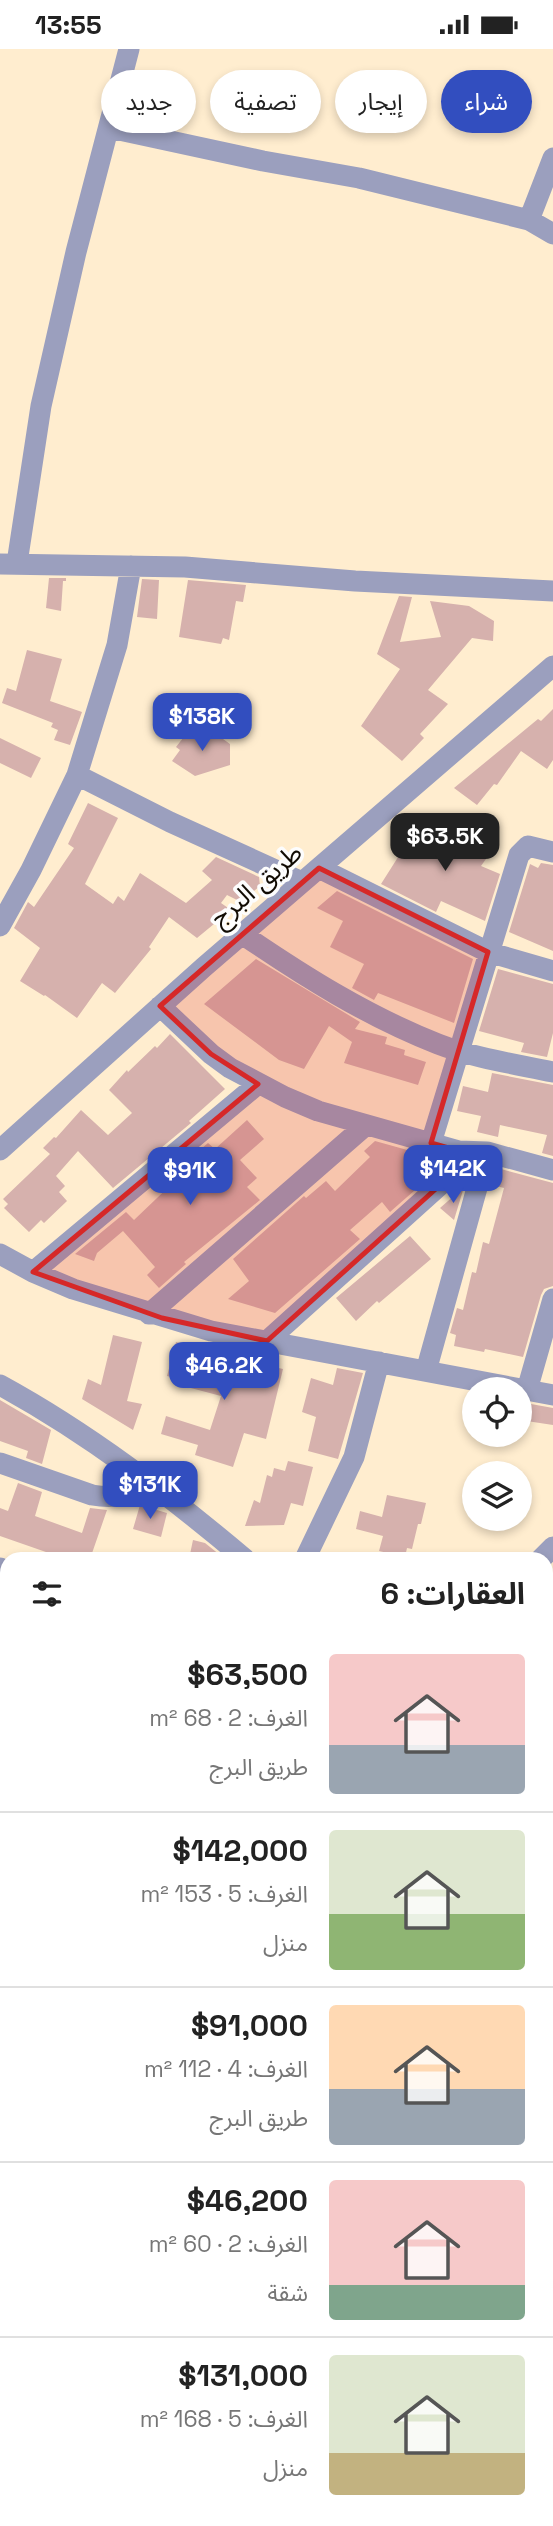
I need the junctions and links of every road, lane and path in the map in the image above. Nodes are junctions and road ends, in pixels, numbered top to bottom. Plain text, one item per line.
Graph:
1 (129, 49) edge
2 (124, 70) edge
3 (109, 133) edge
4 (133, 133) edge
5 (553, 158) edge
6 (529, 220) junction
7 (553, 234) edge
8 (9, 563) edge
9 (131, 566) junction
10 (553, 591) edge
11 (553, 666) edge
12 (77, 775) junction
13 (553, 852) edge
14 (262, 863) junction
15 (311, 875) junction
16 (276, 904) junction
17 (0, 926) edge
18 (242, 934) junction
19 (488, 952) junction
20 (553, 971) edge
21 (160, 1006) junction
22 (459, 1050) junction
23 (553, 1072) edge
24 (258, 1084) junction
25 (366, 1125) junction
26 (431, 1143) junction
27 (0, 1150) edge
28 (459, 1151) junction
29 (487, 1152) junction
30 (553, 1170) edge
31 (0, 1254) edge
32 (33, 1272) junction
33 (553, 1299) edge
34 (149, 1314) junction
35 (267, 1341) junction
36 (379, 1362) junction
37 (426, 1371) junction
38 (531, 1377) edge
39 (462, 1378) edge
40 (0, 1385) edge
41 (532, 1391) edge
42 (553, 1395) edge
43 (0, 1463) edge
44 (148, 1481) junction
45 (236, 1552) edge
46 (308, 1552) edge

1 - 2 street
3 - 8 street
4 - 6 street
5 - 6 street
6 - 7 street
8 - 9 street
9 - 10 street
9 - 12 street
11 - 15 street, طريق البرج
12 - 14 street
12 - 17 street
13 - 19 street
14 - 15 street
14 - 16 street
15 - 16 street, طريق البرج
15 - 19 street
16 - 18 street, طريق البرج
18 - 21 street, طريق البرج
18 - 22 street
19 - 20 street
19 - 22 street
21 - 24 street
21 - 27 street, طريق البرج
22 - 23 street
22 - 26 street
24 - 25 street
24 - 32 street
25 - 26 street
25 - 34 street
26 - 28 street
28 - 29 street
28 - 35 street
29 - 30 street
29 - 37 street
31 - 32 street
32 - 34 street
33 - 38 street
34 - 35 street
35 - 36 street
36 - 37 street
36 - 46 street
37 - 39 street
40 - 44 street
41 - 42 street
43 - 44 street
44 - 45 street

